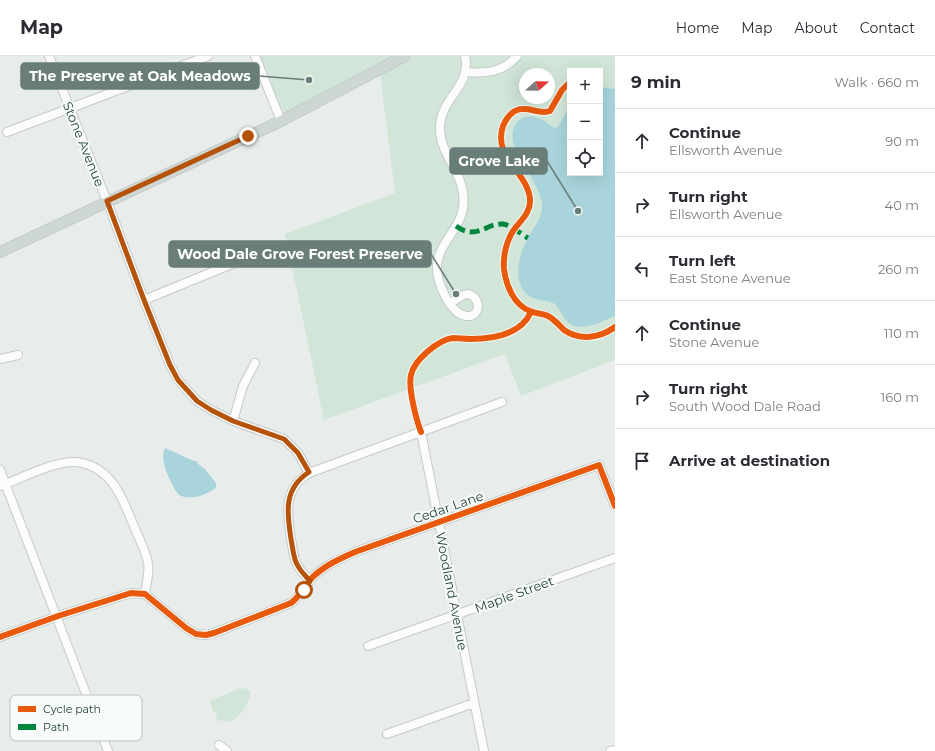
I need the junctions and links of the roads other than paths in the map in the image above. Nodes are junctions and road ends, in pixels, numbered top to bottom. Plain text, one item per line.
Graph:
1 (49, 56) edge
2 (208, 56) edge
3 (255, 56) edge
4 (405, 56) edge
5 (465, 56) edge
6 (517, 56) edge
7 (466, 72) junction
8 (69, 109) junction
9 (282, 121) junction
10 (7, 132) dead end
11 (107, 201) junction
12 (0, 252) edge
13 (272, 258) dead end
14 (144, 300) junction
15 (451, 303) dead end
16 (18, 355) dead end
17 (0, 359) edge
18 (255, 363) dead end
19 (502, 402) dead end
20 (233, 421) junction
21 (421, 432) junction
22 (0, 470) edge
23 (309, 472) junction
24 (3, 485) edge
25 (615, 506) edge
26 (439, 522) junction
27 (615, 558) edge
28 (310, 581) junction
29 (145, 594) junction
30 (456, 615) junction
31 (58, 616) junction
32 (0, 637) edge
33 (368, 646) dead end
34 (87, 695) edge
35 (474, 703) junction
36 (387, 734) dead end
37 (104, 741) edge
38 (219, 745) dead end
39 (615, 750) edge
40 (108, 751) edge
41 (227, 751) edge
42 (484, 751) edge
43 (610, 751) edge

1 - 8 street, Stone Avenue
2 - 8 street
3 - 9 street
4 - 9 main road
5 - 7 street
6 - 7 street
7 - 15 street
8 - 10 street
8 - 11 street, Stone Avenue
9 - 11 main road
11 - 12 main road
11 - 14 street, Stone Avenue
13 - 14 street
14 - 20 street, Stone Avenue
16 - 17 street
18 - 20 street
19 - 21 street
20 - 23 street, Stone Avenue
21 - 23 street
21 - 26 street, Woodland Avenue
22 - 24 street
23 - 28 street
24 - 29 street
24 - 31 street
25 - 26 street, Cedar Lane
26 - 28 street, Cedar Lane
26 - 30 street, Woodland Avenue
27 - 30 street, Maple Street
28 - 29 street, Cedar Lane
29 - 31 street
30 - 33 street, Maple Street
30 - 35 street, Woodland Avenue
31 - 32 street
31 - 34 street
35 - 36 street
35 - 42 street, Woodland Avenue
37 - 40 street
38 - 41 street
39 - 43 street

